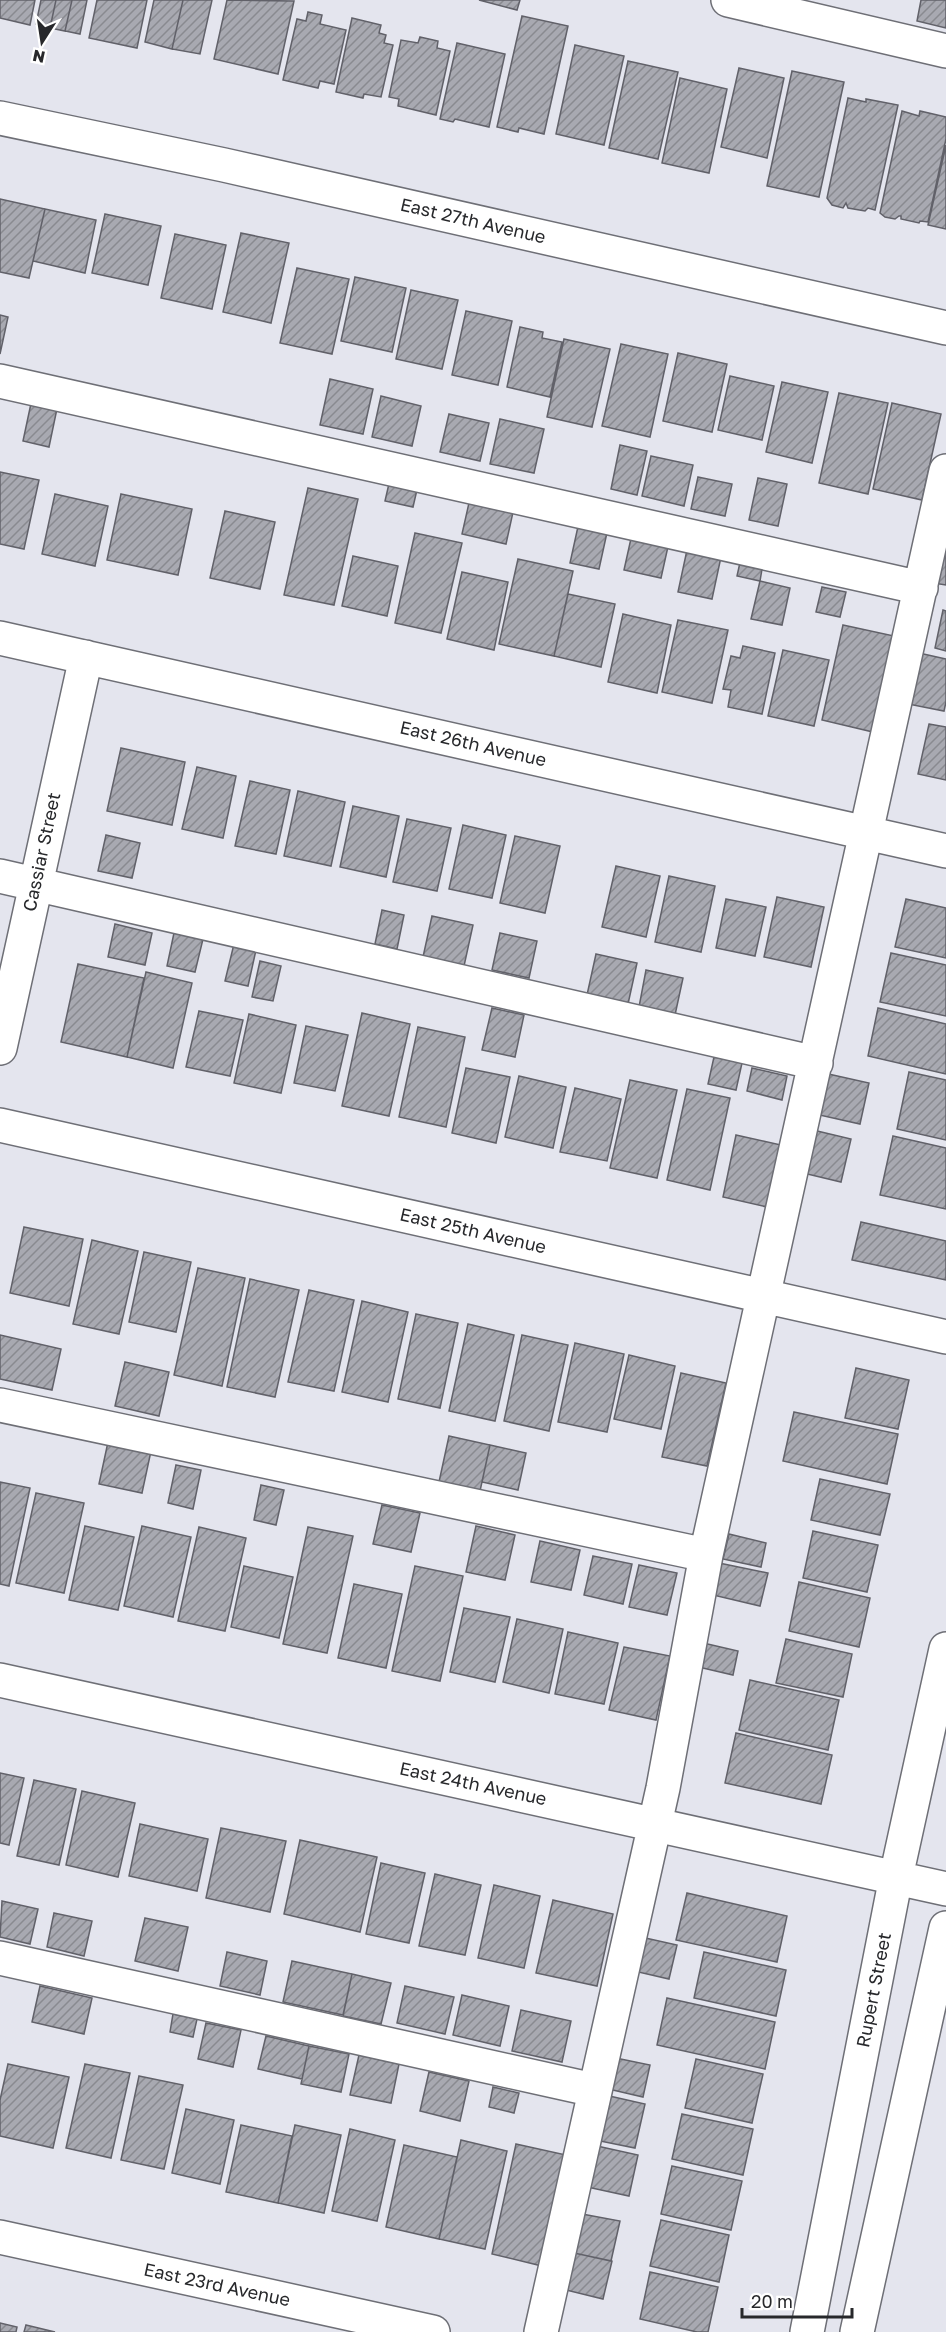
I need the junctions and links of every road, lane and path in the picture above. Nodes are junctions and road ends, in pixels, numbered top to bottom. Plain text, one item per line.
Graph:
1 (728, 0) edge
2 (946, 51) edge
3 (0, 118) edge
4 (946, 328) edge
5 (0, 381) edge
6 (946, 471) edge
7 (921, 588) junction
8 (0, 638) edge
9 (86, 657) junction
10 (867, 834) junction
11 (946, 852) edge
12 (0, 876) edge
13 (35, 883) junction
14 (0, 1048) edge
15 (816, 1063) junction
16 (0, 1125) edge
17 (764, 1297) junction
18 (946, 1336) edge
19 (0, 1405) edge
20 (706, 1555) junction
21 (946, 1649) edge
22 (0, 1680) edge
23 (655, 1824) junction
24 (896, 1878) junction
25 (946, 1889) edge
26 (946, 1928) edge
27 (0, 1958) edge
28 (594, 2090) junction
29 (0, 2237) edge
30 (434, 2332) edge
31 (541, 2332) edge
32 (807, 2332) edge
33 (858, 2332) edge

1 - 2 street
3 - 4 street, East 27th Avenue
5 - 7 street
6 - 7 street
7 - 10 street
8 - 9 street, East 26th Avenue
9 - 10 street, East 26th Avenue
9 - 13 street, Cassiar Street
10 - 11 street, East 26th Avenue
10 - 15 street
12 - 13 street
13 - 14 street, Cassiar Street
13 - 15 street
15 - 17 street
16 - 17 street, East 25th Avenue
17 - 18 street, East 25th Avenue
17 - 20 street
19 - 20 street
20 - 23 street
21 - 24 street, Rupert Street
22 - 23 street, East 24th Avenue
23 - 24 street, East 24th Avenue
23 - 28 street
24 - 25 street, East 24th Avenue
24 - 32 street, Rupert Street
26 - 33 street
27 - 28 street
28 - 31 street
29 - 30 street, East 23rd Avenue

